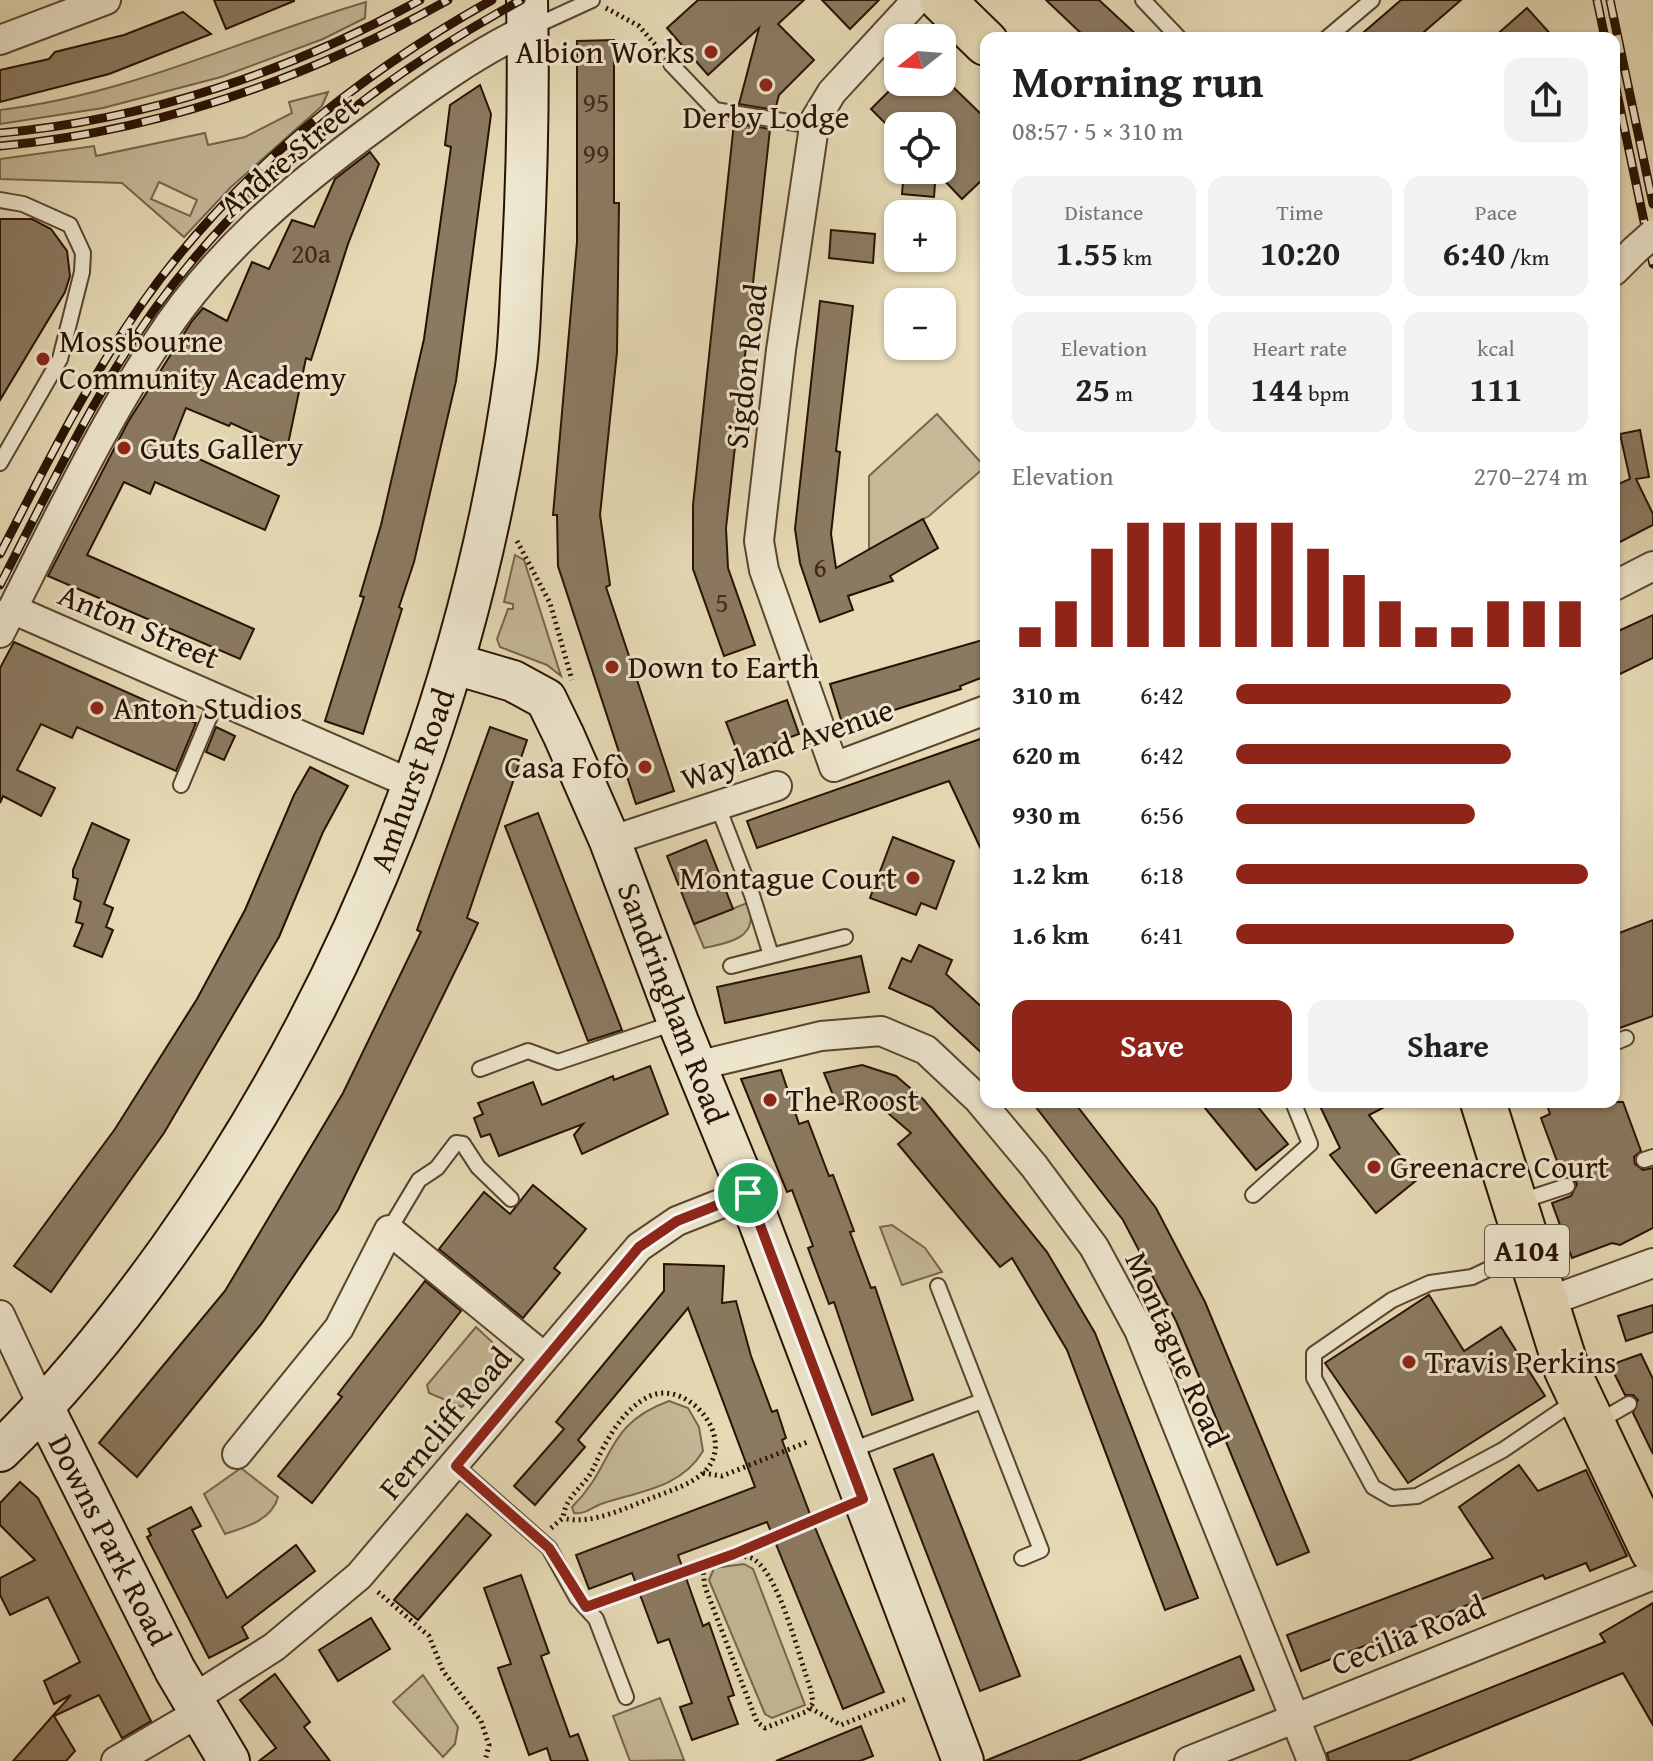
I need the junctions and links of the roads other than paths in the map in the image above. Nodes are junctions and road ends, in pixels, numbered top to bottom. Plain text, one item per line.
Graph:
1 (106, 0) edge
2 (592, 0) edge
3 (917, 0) edge
4 (942, 0) edge
5 (1143, 0) edge
6 (1372, 0) edge
7 (527, 15) edge
8 (1173, 32) edge
9 (1334, 32) edge
10 (980, 37) edge
11 (0, 40) edge
12 (671, 64) road end
13 (813, 126) junction
14 (0, 200) edge
15 (1644, 242) edge
16 (1620, 265) edge
17 (0, 463) edge
18 (1653, 566) edge
19 (1620, 583) edge
20 (6, 621) edge
21 (455, 664) junction
22 (218, 697) junction
23 (980, 712) edge
24 (834, 767) joint
25 (181, 785) dead end
26 (414, 785) junction
27 (777, 786) dead end
28 (717, 803) junction
29 (610, 841) junction
30 (845, 937) dead end
31 (771, 955) junction
32 (731, 966) dead end
33 (678, 1022) junction
34 (696, 1066) junction
35 (480, 1069) dead end
36 (980, 1101) edge
37 (986, 1108) edge
38 (1295, 1108) edge
39 (1485, 1108) edge
40 (1567, 1186) dead end
41 (748, 1193) junction
42 (1253, 1195) dead end
43 (511, 1199) dead end
44 (1513, 1204) junction
45 (389, 1230) junction
46 (1527, 1250) junction
47 (1653, 1263) edge
48 (938, 1286) dead end
49 (1544, 1303) junction
50 (0, 1315) edge
51 (544, 1357) junction
52 (982, 1401) junction
53 (1629, 1404) dead end
54 (43, 1407) junction
55 (1586, 1412) junction
56 (841, 1441) junction
57 (0, 1451) edge
58 (237, 1454) dead end
59 (456, 1466) junction
60 (1653, 1551) edge
61 (1022, 1558) dead end
62 (1653, 1575) edge
63 (626, 1697) dead end
64 (194, 1706) junction
65 (1295, 1716) junction
66 (116, 1761) edge
67 (229, 1761) edge
68 (963, 1761) edge
69 (1189, 1761) edge
70 (1312, 1761) edge

1 - 11 street
2 - 7 lane
3 - 13 street, Sigdon Road
4 - 10 main road
5 - 8 lane
6 - 9 lane
7 - 20 street, Andre Street
7 - 21 street, Amhurst Road
12 - 13 lane
13 - 24 street, Sigdon Road
14 - 17 lane
15 - 16 street
18 - 19 street
20 - 22 street, Anton Street
21 - 26 street, Amhurst Road
21 - 29 street, Sandringham Road
22 - 25 lane
22 - 26 street, Anton Street
23 - 24 street, Wayland Avenue
26 - 54 street, Amhurst Road
27 - 28 street, Wayland Avenue
28 - 29 street, Wayland Avenue
28 - 31 lane
29 - 33 street, Sandringham Road
30 - 31 lane
31 - 32 lane
33 - 34 street, Sandringham Road
33 - 35 lane
34 - 36 street, Montague Road
34 - 41 street, Sandringham Road
37 - 65 street, Montague Road
38 - 42 lane
39 - 44 main road, A104
40 - 44 lane
41 - 51 street, Ferncliff Road
41 - 56 street, Sandringham Road
43 - 45 lane
44 - 46 main road, A104
45 - 51 street
45 - 58 street
46 - 49 main road, A104
46 - 55 lane
47 - 49 street
48 - 52 lane
49 - 55 main road, A104
50 - 54 street, Downs Park Road
51 - 59 street, Ferncliff Road
52 - 56 lane
52 - 61 lane
53 - 55 lane
54 - 57 street, Amhurst Road
54 - 64 street, Downs Park Road
55 - 60 main road, A104
56 - 68 street, Sandringham Road
59 - 63 lane
59 - 64 street, Ferncliff Road
62 - 65 street, Cecilia Road
64 - 66 street, Ferncliff Road
64 - 67 street, Downs Park Road
65 - 69 street, Cecilia Road
65 - 70 street, Montague Road

